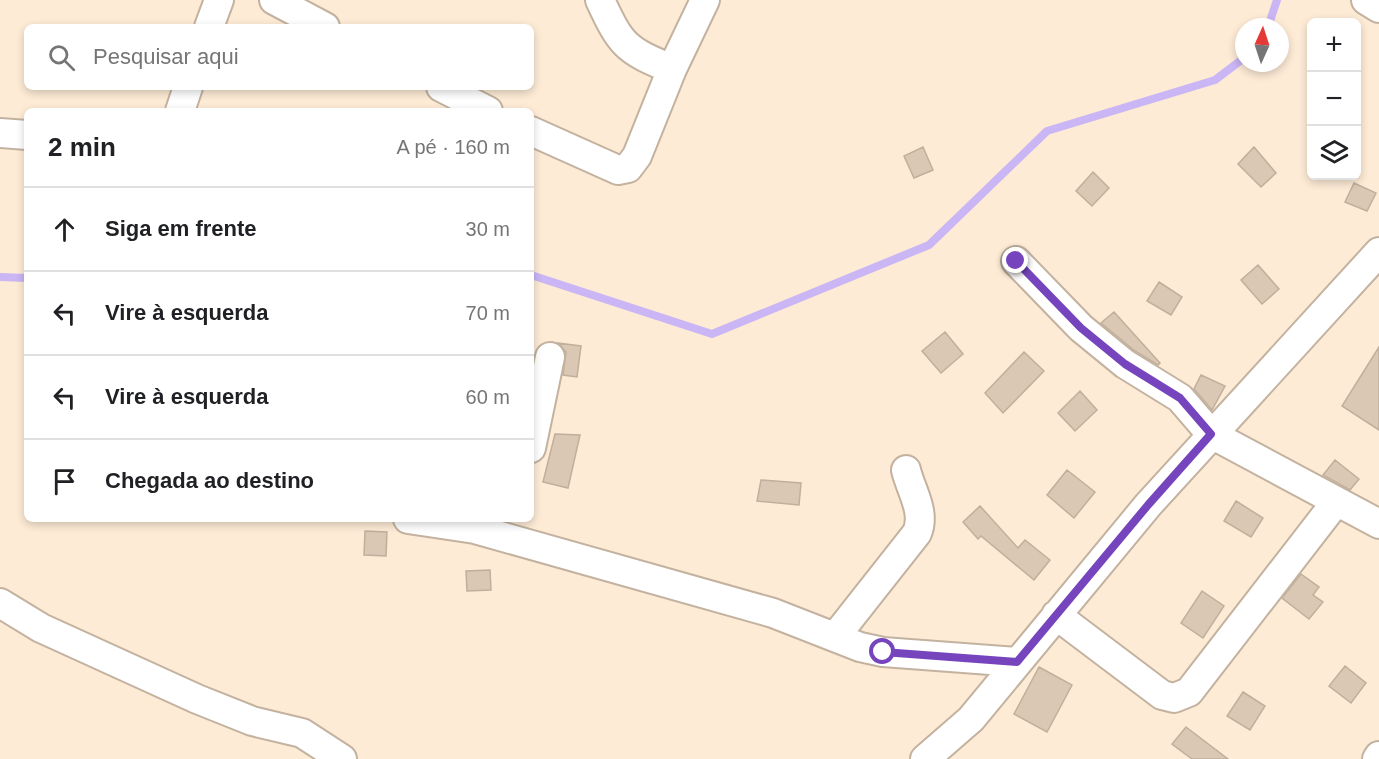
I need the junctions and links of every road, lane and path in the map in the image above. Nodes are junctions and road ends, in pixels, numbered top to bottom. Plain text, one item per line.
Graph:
1 (219, 0) edge
2 (274, 0) edge
3 (600, 0) edge
4 (705, 0) edge
5 (1366, 0) edge
6 (1379, 8) edge
7 (211, 24) edge
8 (319, 24) edge
9 (672, 69) junction
10 (187, 90) edge
11 (447, 90) edge
12 (181, 108) edge
13 (482, 108) edge
14 (534, 132) edge
15 (0, 133) edge
16 (24, 135) edge
17 (1379, 252) edge
18 (1016, 261) dead end
19 (550, 357) dead end
20 (534, 434) edge
21 (1211, 434) junction
22 (906, 470) dead end
23 (1336, 502) junction
24 (428, 522) edge
25 (1379, 524) edge
26 (516, 530) edge
27 (0, 603) edge
28 (1056, 615) junction
29 (835, 637) junction
30 (1017, 662) junction
31 (342, 759) edge
32 (926, 759) edge

1 - 7 street
2 - 8 street
3 - 9 street
4 - 9 street
5 - 6 street
9 - 14 street
10 - 12 street
11 - 13 street
15 - 16 street
17 - 21 street
18 - 21 street
19 - 20 street
21 - 23 street
21 - 28 street
22 - 29 street
23 - 25 street
23 - 28 street
24 - 26 street
26 - 29 street
27 - 31 street
28 - 30 street
29 - 30 street
30 - 32 street

